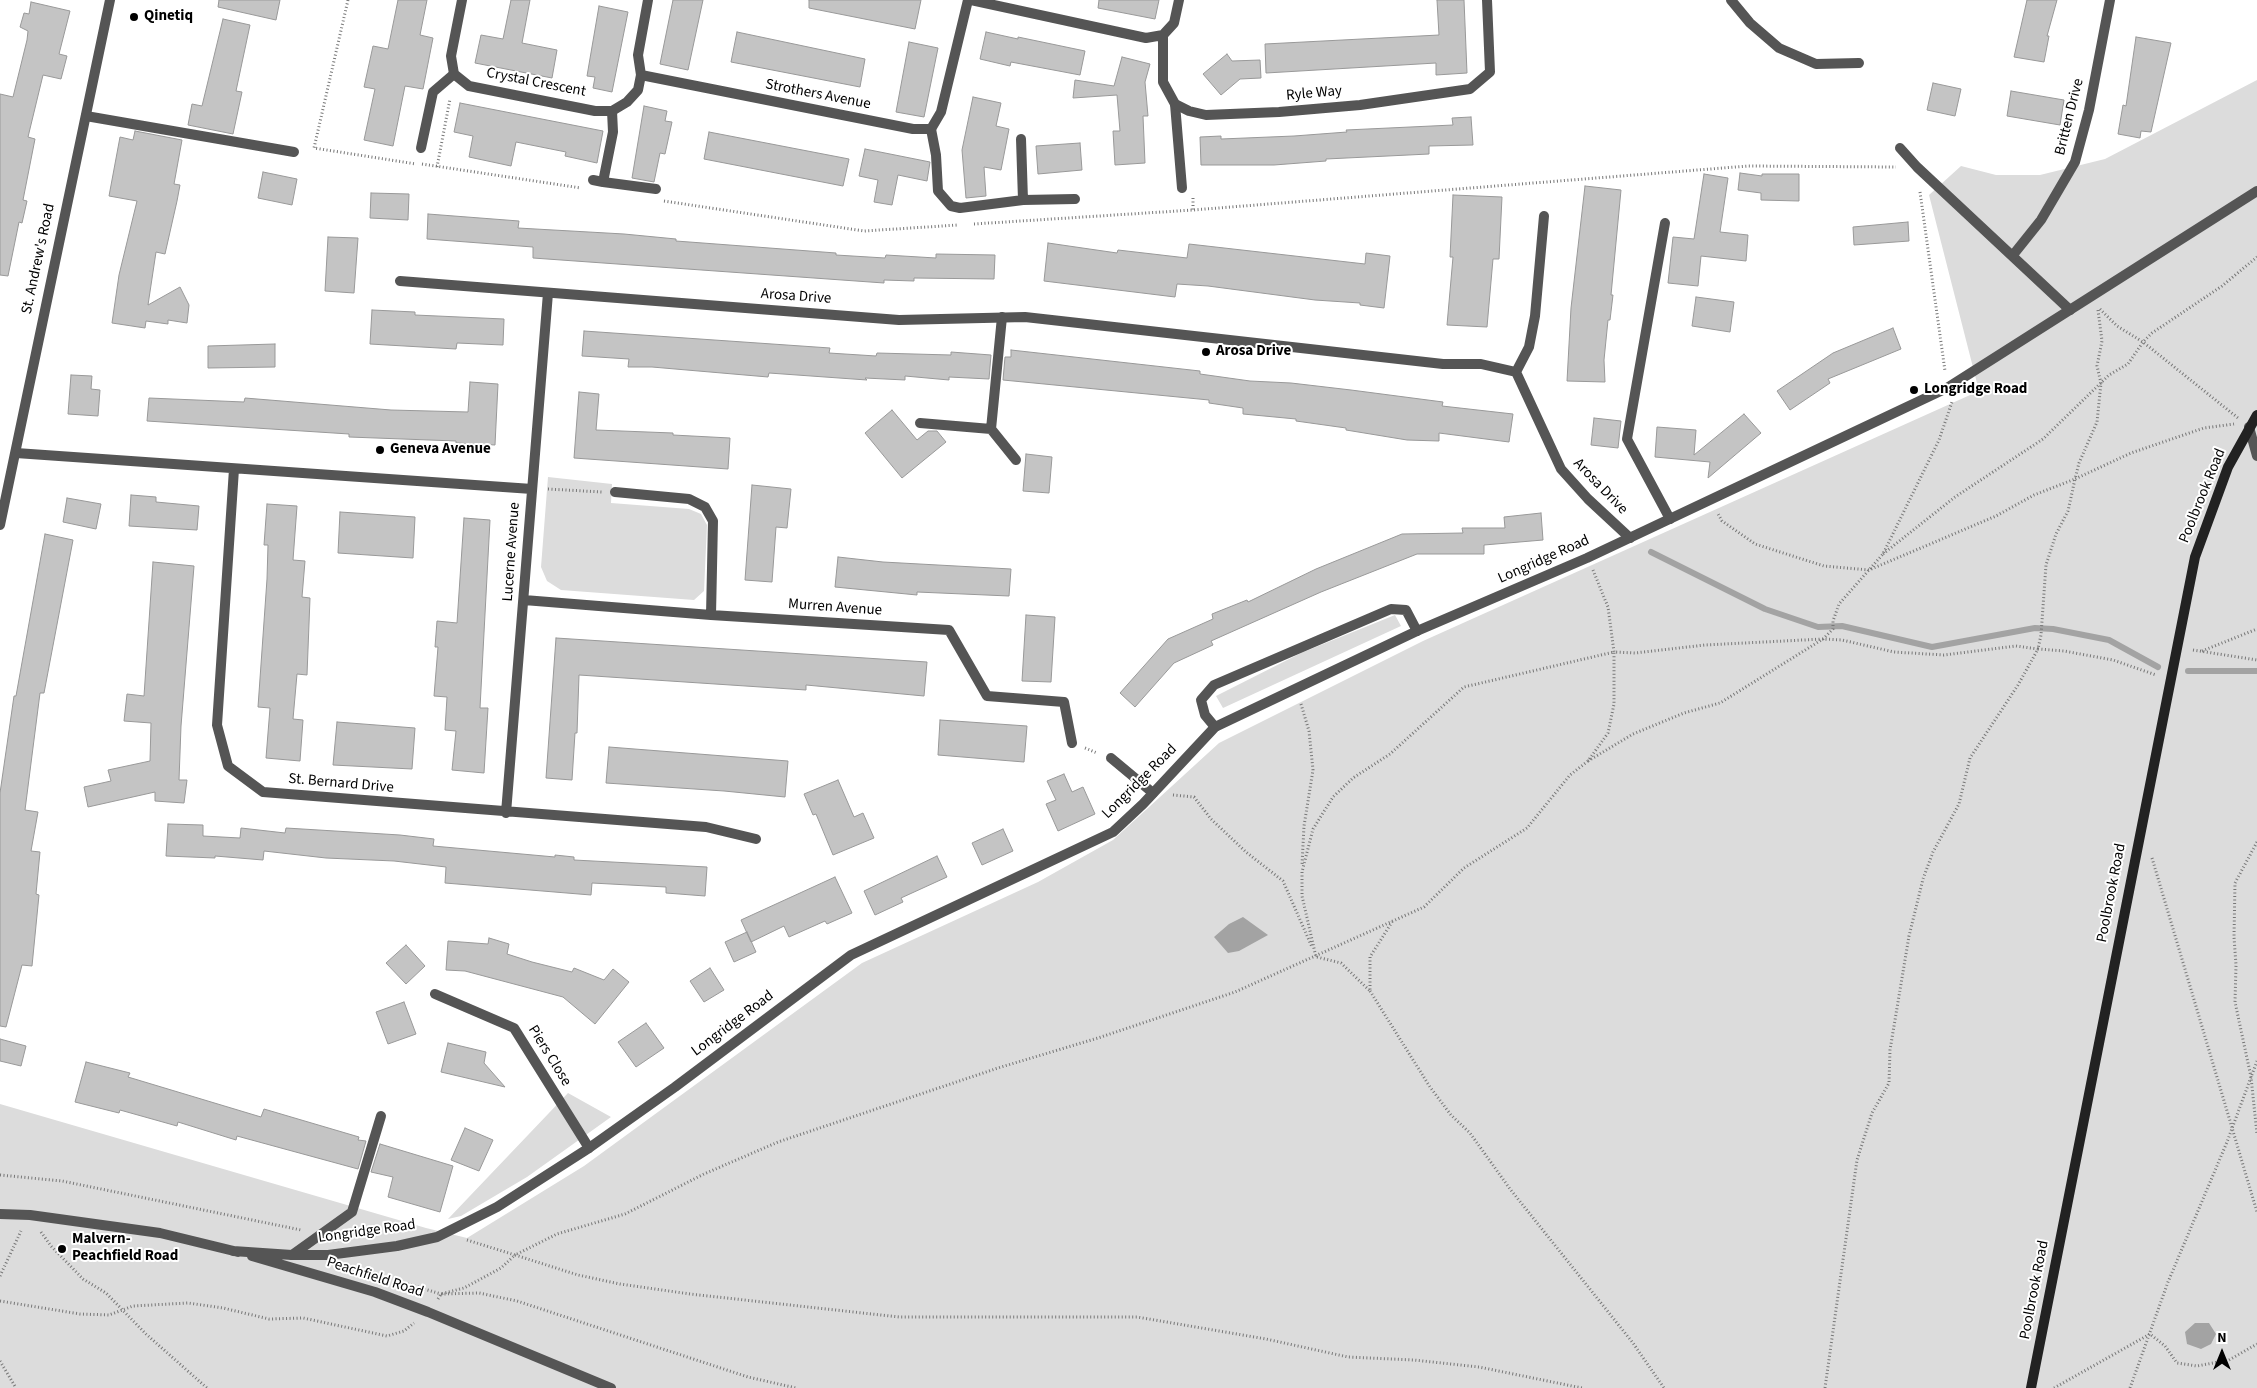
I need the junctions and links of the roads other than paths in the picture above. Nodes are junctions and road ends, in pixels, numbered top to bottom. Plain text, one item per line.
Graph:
1 (110, 0) edge
2 (462, 0) edge
3 (648, 0) edge
4 (969, 0) edge
5 (1179, 0) edge
6 (1487, 0) edge
7 (1731, 0) edge
8 (2110, 0) edge
9 (1163, 36) junction
10 (1859, 63) dead end
11 (641, 75) junction
12 (458, 77) junction
13 (1176, 104) junction
14 (612, 111) junction
15 (86, 116) junction
16 (931, 129) junction
17 (1021, 139) dead end
18 (421, 148) dead end
19 (1900, 148) dead end
20 (294, 152) dead end
21 (1182, 188) dead end
22 (656, 189) dead end
23 (2257, 191) edge
24 (1075, 199) dead end
25 (1023, 200) junction
26 (1544, 216) dead end
27 (1665, 223) dead end
28 (2013, 255) junction
29 (400, 281) dead end
30 (548, 293) junction
31 (2070, 310) junction
32 (1002, 317) junction
33 (1516, 372) junction
34 (2257, 415) edge
35 (920, 422) dead end
36 (2249, 427) junction
37 (991, 429) junction
38 (16, 453) junction
39 (2257, 456) edge
40 (1016, 460) dead end
41 (234, 469) junction
42 (532, 489) junction
43 (615, 492) road end
44 (1670, 519) junction
45 (0, 524) edge
46 (1630, 538) junction
47 (524, 600) junction
48 (711, 615) junction
49 (1417, 631) junction
50 (1215, 727) junction
51 (1072, 743) road end
52 (1111, 758) road end
53 (1153, 793) junction
54 (506, 813) junction
55 (756, 839) dead end
56 (435, 994) dead end
57 (381, 1116) dead end
58 (589, 1148) junction
59 (0, 1214) edge
60 (233, 1251) junction
61 (292, 1255) junction
62 (611, 1388) edge
63 (2031, 1388) edge

1 - 15 street, St. Andrew's Road
2 - 12 street
3 - 11 street
4 - 9 street
4 - 16 street
5 - 9 street
6 - 13 street, Ryle Way
7 - 10 street
8 - 28 street, Britten Drive
9 - 13 street
11 - 14 street
11 - 16 street, Strothers Avenue
12 - 14 street, Crystal Crescent
12 - 18 street
13 - 21 street
14 - 22 street
15 - 20 street
15 - 38 street, St. Andrew's Road
16 - 25 street
17 - 25 street
19 - 28 street
23 - 31 street, Longridge Road
24 - 25 street
26 - 33 street
27 - 44 street
28 - 31 street
29 - 30 street, Arosa Drive
30 - 32 street, Arosa Drive
30 - 42 street, Lucerne Avenue
31 - 44 street, Longridge Road
32 - 33 street, Arosa Drive
32 - 37 street
33 - 46 street, Arosa Drive
34 - 36 main road, Poolbrook Road
35 - 37 street
36 - 39 street
36 - 63 main road, Poolbrook Road
37 - 40 street
38 - 41 street
38 - 45 street, St. Andrew's Road
41 - 42 street
41 - 54 street, St. Bernard Drive
42 - 47 street, Lucerne Avenue
43 - 48 street
44 - 46 street, Longridge Road
46 - 49 street, Longridge Road
47 - 48 street, Murren Avenue
47 - 54 street, Lucerne Avenue
48 - 51 street, Murren Avenue
49 - 50 street, Longridge Road
49 - 50 street
50 - 53 street, Longridge Road
52 - 53 street
53 - 58 street, Longridge Road
54 - 55 street, St. Bernard Drive
56 - 58 street, Piers Close
57 - 61 street
58 - 61 street, Longridge Road
59 - 60 street, Peachfield Road
60 - 61 street, Longridge Road
60 - 62 street, Peachfield Road

